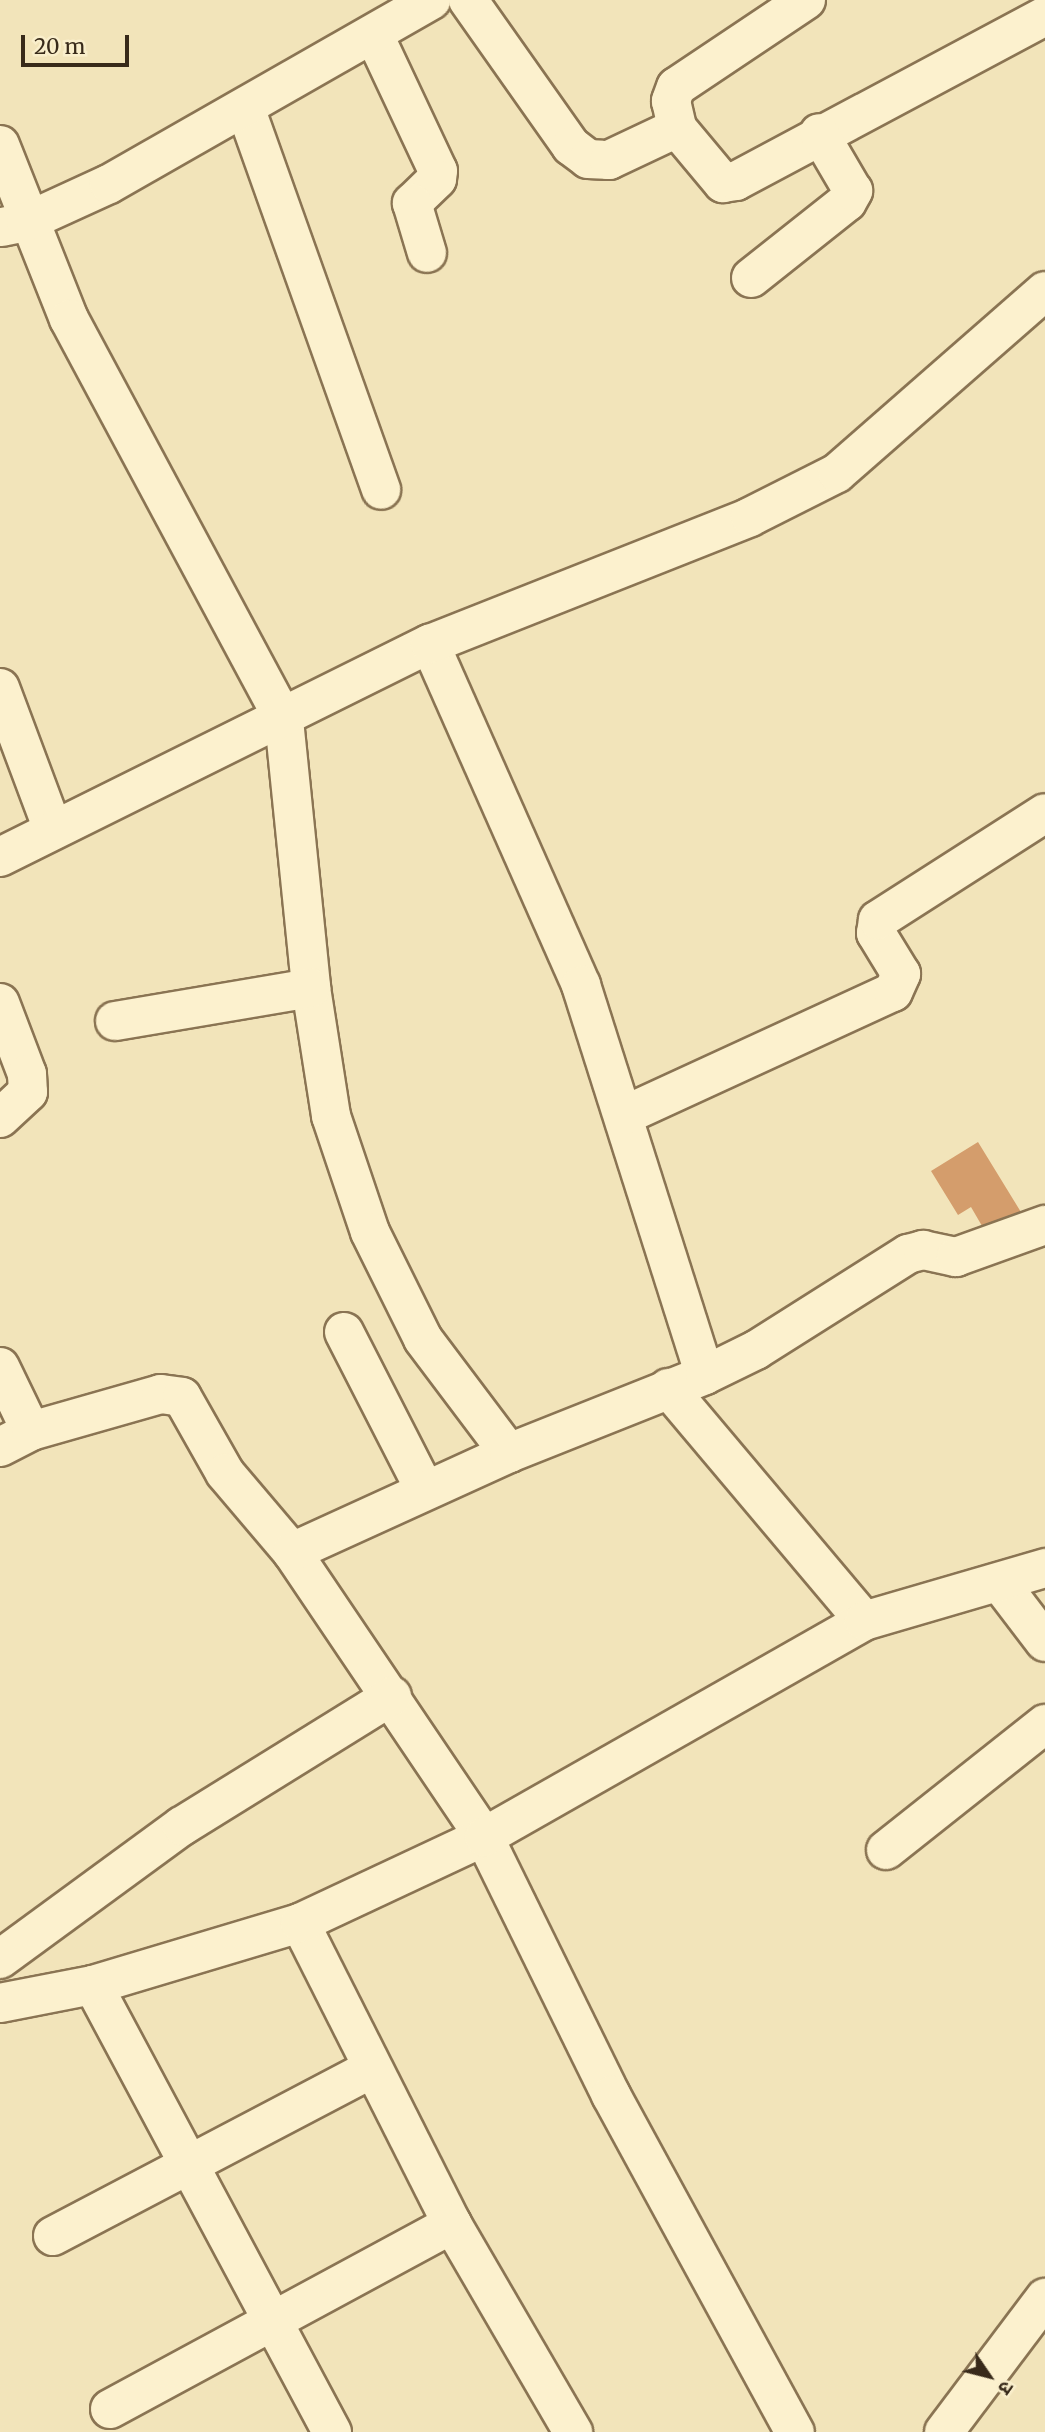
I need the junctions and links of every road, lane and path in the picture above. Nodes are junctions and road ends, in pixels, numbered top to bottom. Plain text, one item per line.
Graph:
1 (431, 0) edge
2 (468, 0) edge
3 (806, 0) edge
4 (1045, 16) edge
5 (374, 35) junction
6 (246, 110) junction
7 (677, 128) junction
8 (819, 133) junction
9 (0, 145) edge
10 (13, 225) edge
11 (427, 253) dead end
12 (751, 278) dead end
13 (1045, 291) edge
14 (381, 490) dead end
15 (430, 644) junction
16 (0, 688) edge
17 (284, 720) junction
18 (1045, 813) edge
19 (52, 827) junction
20 (0, 857) edge
21 (312, 988) junction
22 (0, 1003) edge
23 (115, 1021) dead end
24 (625, 1115) junction
25 (0, 1118) edge
26 (1045, 1225) edge
27 (344, 1332) dead end
28 (0, 1367) edge
29 (705, 1375) junction
30 (668, 1388) junction
31 (15, 1439) edge
32 (509, 1453) junction
33 (425, 1490) junction
34 (292, 1552) junction
35 (1045, 1568) edge
36 (1000, 1583) junction
37 (864, 1621) junction
38 (1045, 1642) edge
39 (392, 1696) junction
40 (1045, 1724) edge
41 (484, 1837) junction
42 (886, 1850) dead end
43 (300, 1923) junction
44 (0, 1959) edge
45 (93, 1986) junction
46 (0, 2003) edge
47 (372, 2069) junction
48 (186, 2165) junction
49 (452, 2224) junction
50 (53, 2236) dead end
51 (1045, 2298) edge
52 (270, 2322) junction
53 (110, 2409) dead end
54 (331, 2432) edge
55 (573, 2432) edge
56 (795, 2432) edge
57 (944, 2432) edge

1 - 5 street
2 - 7 street
3 - 7 street
4 - 8 street
5 - 6 street
5 - 11 street
6 - 10 street
6 - 14 street
7 - 8 street
8 - 12 street
9 - 10 street
10 - 17 street
13 - 15 street
15 - 17 street
15 - 24 street
16 - 19 street
17 - 19 street
17 - 21 street
18 - 24 street
19 - 20 street
21 - 23 street
21 - 32 street
22 - 25 street
24 - 29 street
26 - 29 street
27 - 33 street
28 - 31 street
29 - 30 street
30 - 32 street
30 - 37 street
31 - 34 street
32 - 33 street
33 - 34 street
34 - 39 street
35 - 36 street
36 - 37 street
36 - 38 street
37 - 41 street
39 - 41 street
39 - 44 street
40 - 42 street
41 - 43 street
41 - 56 street
43 - 45 street
43 - 47 street
45 - 46 street
45 - 48 street
47 - 48 street
47 - 49 street
48 - 50 street
48 - 52 street
49 - 52 street
49 - 55 street
51 - 57 street
52 - 53 street
52 - 54 street

